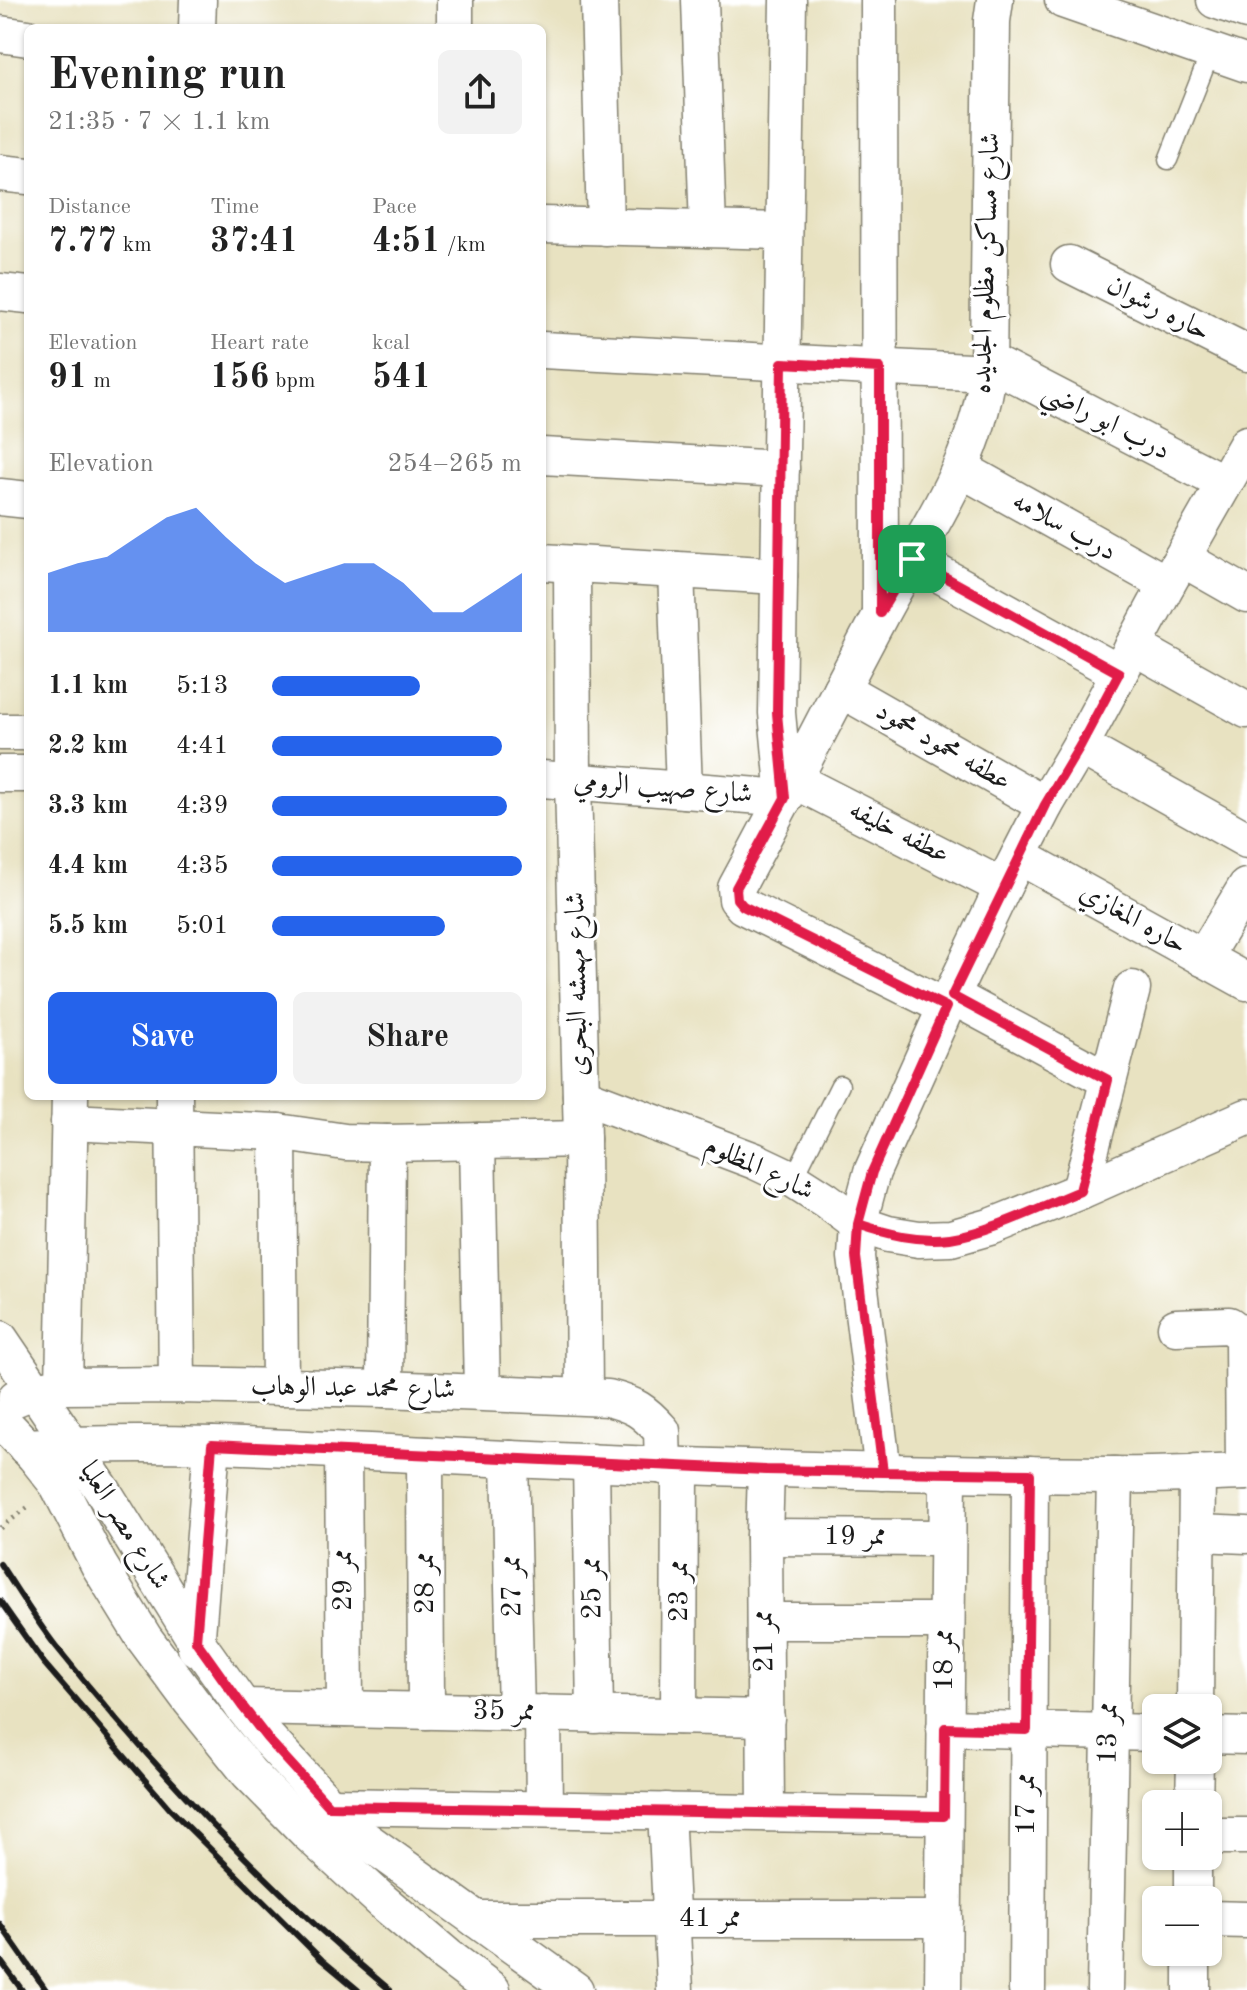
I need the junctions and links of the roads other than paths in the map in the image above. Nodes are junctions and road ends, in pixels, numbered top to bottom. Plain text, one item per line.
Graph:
1 (198, 0) edge
2 (455, 0) edge
3 (599, 0) edge
4 (700, 0) edge
5 (788, 0) edge
6 (879, 0) edge
7 (995, 0) edge
8 (1063, 0) edge
9 (1215, 0) edge
10 (1247, 11) edge
11 (197, 24) edge
12 (455, 24) edge
13 (0, 34) edge
14 (24, 37) edge
15 (1211, 51) junction
16 (1247, 64) edge
17 (1168, 160) dead end
18 (0, 173) edge
19 (24, 176) edge
20 (546, 225) edge
21 (605, 227) junction
22 (708, 229) junction
23 (784, 231) junction
24 (1069, 264) dead end
25 (0, 292) edge
26 (24, 295) edge
27 (546, 350) edge
28 (1247, 353) edge
29 (782, 363) junction
30 (988, 367) junction
31 (880, 368) junction
32 (546, 456) edge
33 (1237, 468) edge
34 (781, 469) junction
35 (961, 469) junction
36 (0, 497) edge
37 (24, 500) edge
38 (912, 559) junction
39 (557, 563) edge
40 (676, 570) junction
41 (1174, 571) junction
42 (779, 576) junction
43 (1247, 595) edge
44 (880, 613) junction
45 (1126, 660) junction
46 (841, 689) junction
47 (1247, 710) edge
48 (0, 732) edge
49 (24, 732) edge
50 (1080, 746) junction
51 (0, 774) edge
52 (24, 774) edge
53 (558, 781) edge
54 (789, 789) junction
55 (684, 790) junction
56 (1045, 805) junction
57 (1247, 840) edge
58 (1019, 856) junction
59 (1003, 887) junction
60 (1246, 887) edge
61 (1203, 958) junction
62 (1247, 982) edge
63 (1132, 989) dead end
64 (949, 1001) junction
65 (1108, 1080) junction
66 (840, 1085) dead end
67 (581, 1095) junction
68 (70, 1109) edge
69 (174, 1111) edge
70 (1247, 1117) edge
71 (278, 1132) junction
72 (582, 1139) junction
73 (477, 1141) junction
74 (387, 1143) junction
75 (793, 1179) junction
76 (1080, 1191) junction
77 (858, 1224) junction
78 (1176, 1327) dead end
79 (0, 1339) edge
80 (177, 1385) junction
81 (280, 1387) junction
82 (49, 1388) junction
83 (385, 1389) junction
84 (482, 1392) junction
85 (584, 1396) junction
86 (0, 1405) edge
87 (0, 1419) edge
88 (73, 1445) junction
89 (212, 1445) junction
90 (26, 1447) junction
91 (343, 1451) junction
92 (425, 1455) junction
93 (510, 1459) junction
94 (591, 1462) junction
95 (672, 1466) junction
96 (766, 1470) junction
97 (883, 1472) junction
98 (1245, 1472) edge
99 (1197, 1473) junction
100 (948, 1474) junction
101 (1030, 1474) junction
102 (1115, 1475) junction
103 (1198, 1533) junction
104 (1247, 1535) edge
105 (764, 1537) junction
106 (946, 1538) junction
107 (765, 1621) junction
108 (945, 1621) junction
109 (196, 1641) junction
110 (1195, 1694) edge
111 (191, 1701) junction
112 (243, 1707) junction
113 (345, 1709) junction
114 (426, 1711) junction
115 (530, 1713) junction
116 (595, 1715) junction
117 (679, 1716) junction
118 (766, 1718) junction
119 (945, 1728) junction
120 (1027, 1730) junction
121 (1109, 1732) junction
122 (1142, 1733) edge
123 (1222, 1735) edge
124 (1247, 1736) edge
125 (329, 1806) junction
126 (544, 1809) junction
127 (666, 1811) junction
128 (766, 1813) junction
129 (944, 1816) junction
130 (1222, 1836) edge
131 (1247, 1836) edge
132 (476, 1919) junction
133 (671, 1919) junction
134 (944, 1919) junction
135 (1222, 1919) edge
136 (1247, 1920) edge
137 (1192, 1966) edge
138 (492, 1990) edge
139 (575, 1990) edge
140 (675, 1990) edge
141 (943, 1990) edge
142 (1027, 1990) edge
143 (1105, 1990) edge
144 (1192, 1990) edge

1 - 11 street
2 - 12 street
3 - 21 street
4 - 22 street
5 - 23 street
6 - 31 street
7 - 30 street, شارع مساكن مظلوم الجديده
8 - 15 street
9 - 10 street
13 - 14 street
15 - 16 street
15 - 17 lane
18 - 19 street
20 - 21 street
21 - 22 street
22 - 23 street
23 - 29 street
24 - 28 street, حاره رشوان
25 - 26 street
27 - 29 street
29 - 31 street
29 - 34 street
30 - 31 street
30 - 33 street, درب ابو راضي
30 - 35 street, شارع مساكن مظلوم الجديده
31 - 44 street
32 - 34 street
33 - 41 street
34 - 42 street
35 - 38 street, شارع مساكن مظلوم الجديده
35 - 41 street, درب سلامه
36 - 37 street
38 - 44 street, شارع مساكن مظلوم الجديده
38 - 45 street
39 - 40 street
39 - 53 street, شارع مهمشه البحرى
40 - 42 street
40 - 55 street
41 - 43 street, درب سلامه
41 - 45 street
42 - 54 street
44 - 46 street, شارع مساكن مظلوم الجديده
45 - 47 street
45 - 50 street
46 - 54 street, شارع مساكن مظلوم الجديده
46 - 56 street, عطفه محمود محمود
48 - 49 street
50 - 56 street
50 - 57 street
51 - 52 street
53 - 55 street, شارع صهيب الرومي
53 - 67 street, شارع مهمشه البحرى
54 - 55 street, شارع صهيب الرومي
54 - 59 street, عطفه خليفه
54 - 64 street, شارع مساكن مظلوم الجديده
56 - 58 street
58 - 59 street
58 - 61 street, حاره المغازي
59 - 64 street
60 - 61 street
61 - 62 street, حاره المغازي
63 - 65 street
64 - 65 street
64 - 77 street
65 - 76 street
66 - 75 lane
67 - 72 street, شارع مهمشه البحرى
67 - 75 street, شارع المظلوم
68 - 69 street
68 - 82 street
69 - 71 street
69 - 80 street
70 - 76 street, شارع المظلوم
71 - 74 street
71 - 81 street
72 - 73 street
72 - 85 street, شارع مهمشه البحرى
73 - 74 street
73 - 84 street
74 - 83 street
75 - 77 street, شارع المظلوم
76 - 77 street, شارع المظلوم
77 - 97 street
78 - 98 street
79 - 82 street, شارع مصر العليا
80 - 81 street, شارع محمد عبد الوهاب
80 - 82 street, شارع محمد عبد الوهاب
81 - 83 street, شارع محمد عبد الوهاب
82 - 86 street, شارع محمد عبد الوهاب
82 - 88 street, شارع مصر العليا
83 - 84 street, شارع محمد عبد الوهاب
84 - 85 street, شارع محمد عبد الوهاب
85 - 95 street, شارع محمد عبد الوهاب
87 - 90 street, شارع مصر العليا
88 - 89 street
88 - 90 street
88 - 109 street, شارع مصر العليا
89 - 91 street
89 - 109 street
90 - 111 street, شارع مصر العليا
91 - 92 street
91 - 113 street, ممر 29
92 - 93 street
92 - 114 street, ممر 28
93 - 94 street
93 - 115 street, ممر 27
94 - 95 street
94 - 116 street, ممر 25
95 - 96 street
95 - 117 street, ممر 23
96 - 97 street
96 - 105 street, ممر 21
97 - 100 street
98 - 99 street
99 - 102 street
99 - 103 street
100 - 101 street
100 - 106 street, ممر 18
101 - 102 street
101 - 120 street, ممر 17
102 - 121 street, ممر 13
103 - 104 street
103 - 110 street
105 - 106 street, ممر 19
105 - 107 street, ممر 21
106 - 108 street, ممر 18
107 - 108 street
107 - 118 street, ممر 21
108 - 119 street, ممر 18
109 - 111 street
109 - 112 street, شارع مصر العليا
111 - 138 street, شارع مصر العليا
112 - 113 street, ممر 35
112 - 125 street, شارع مصر العليا
113 - 114 street, ممر 35
114 - 115 street, ممر 35
115 - 116 street, ممر 35
115 - 126 street, ممر 27
116 - 117 street, ممر 35
117 - 118 street, ممر 35
118 - 128 street, ممر 21
119 - 120 street
119 - 129 street, ممر 18
120 - 121 street
120 - 142 street, ممر 17
121 - 122 street
121 - 143 street, ممر 13
123 - 124 street
125 - 126 street
125 - 132 street, شارع مصر العليا
126 - 127 street
127 - 128 street
127 - 133 street
128 - 129 street
129 - 134 street, ممر 18
130 - 131 street
132 - 133 street, ممر 41
132 - 139 street, شارع مصر العليا
133 - 134 street, ممر 41
133 - 140 street
134 - 141 street, ممر 18
135 - 136 street
137 - 144 street

